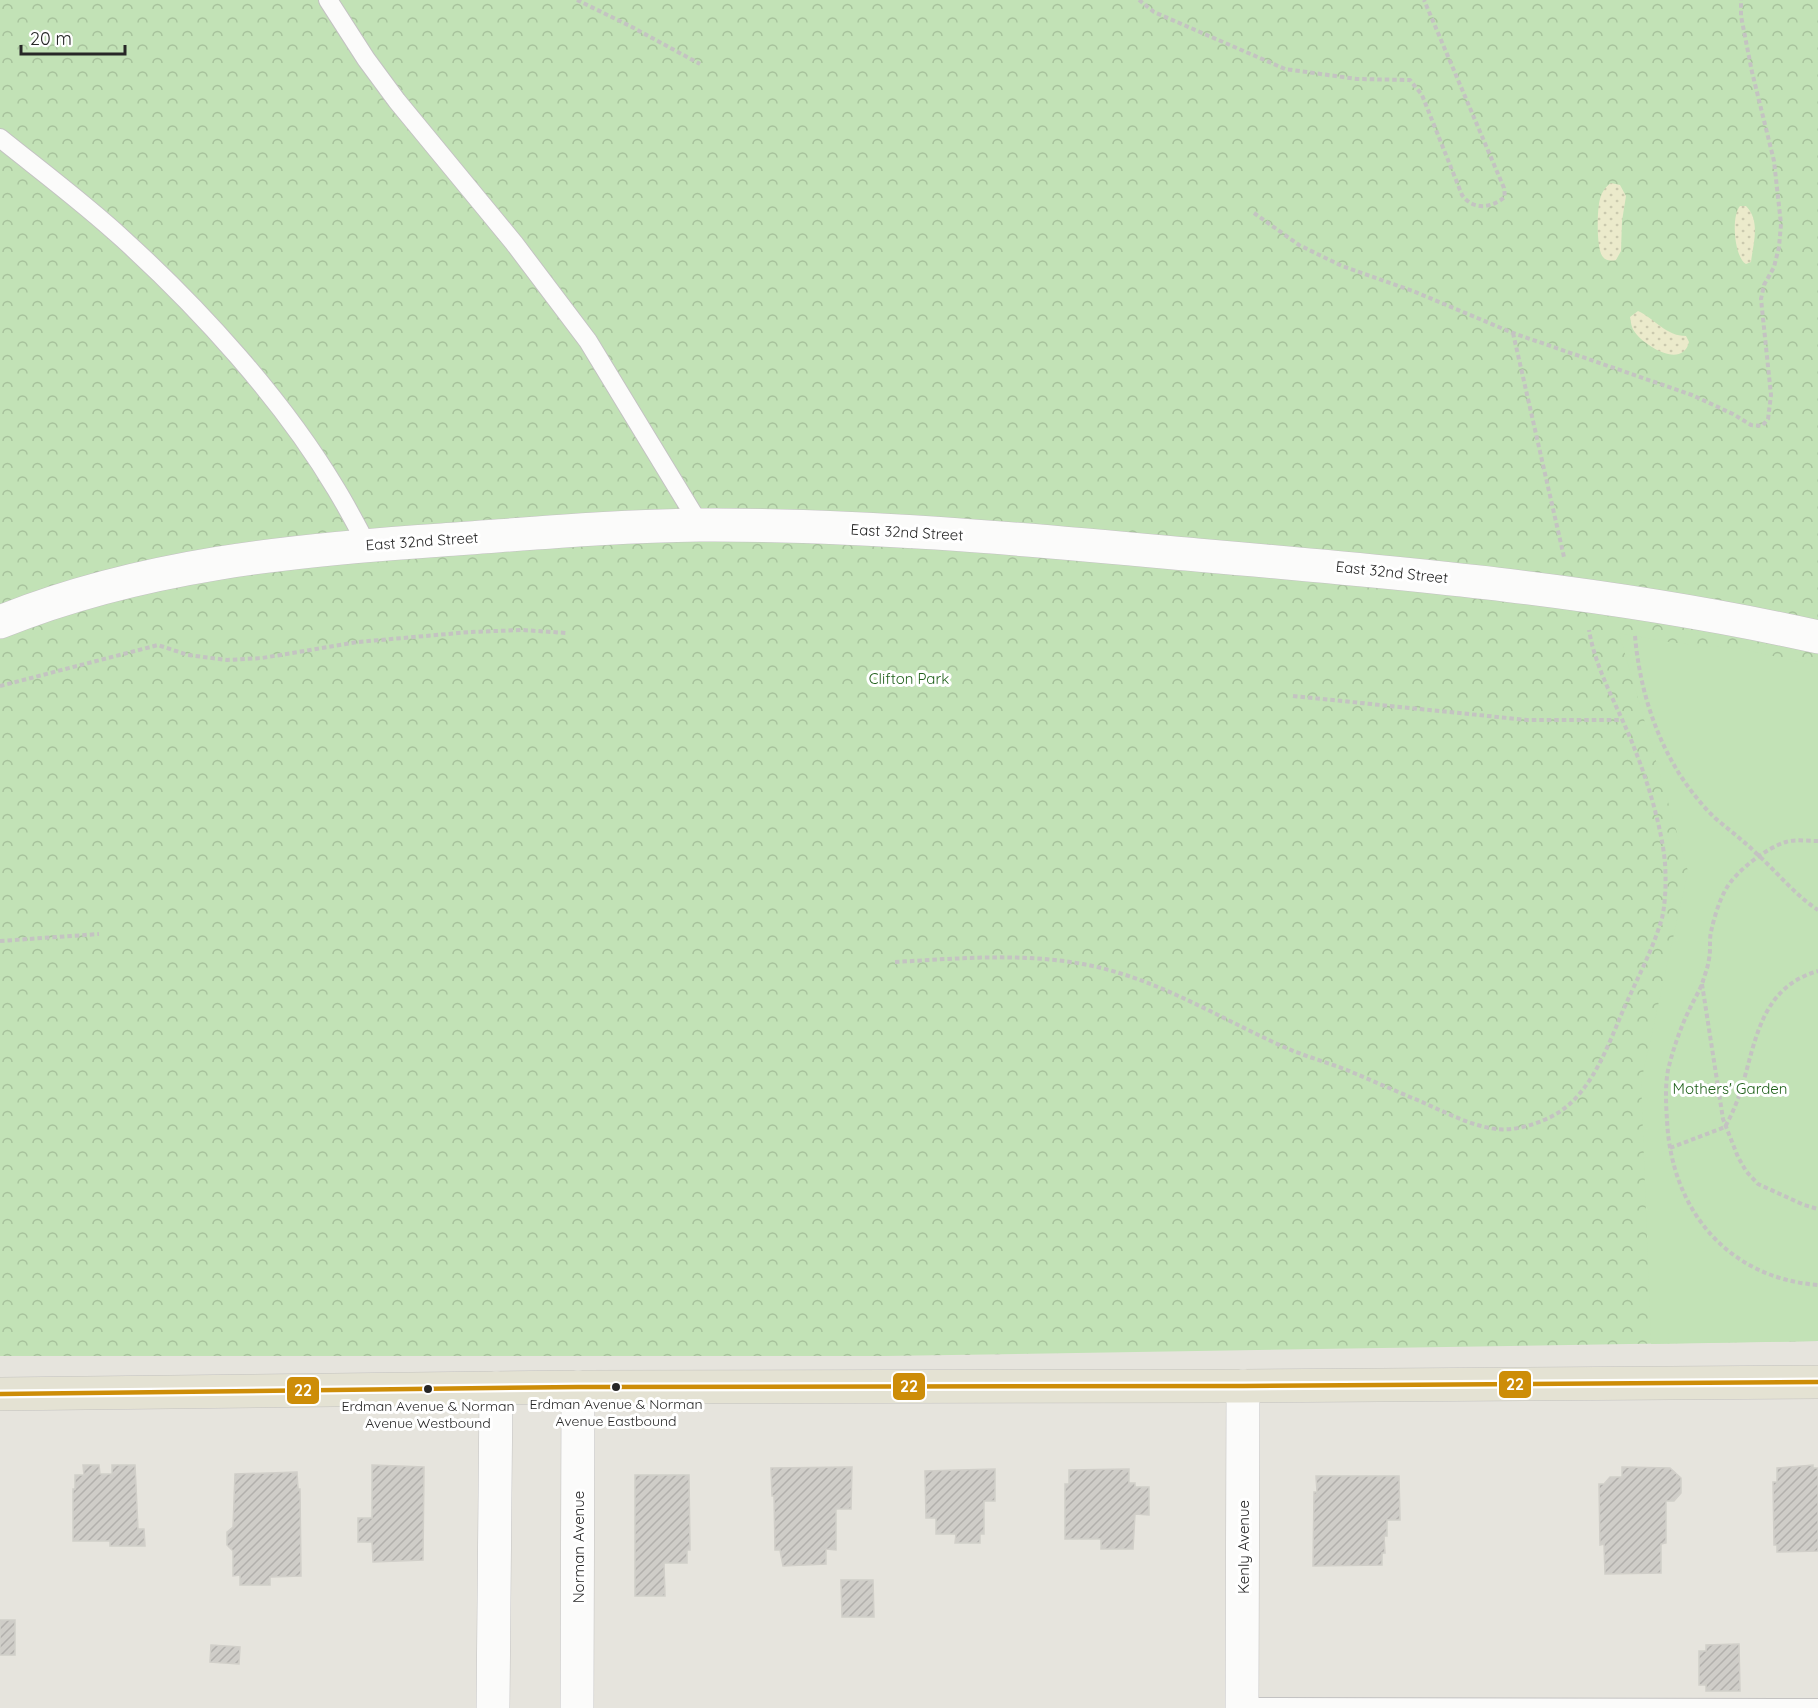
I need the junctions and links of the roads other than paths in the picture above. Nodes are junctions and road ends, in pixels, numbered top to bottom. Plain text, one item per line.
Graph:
1 (328, 0) edge
2 (0, 138) edge
3 (700, 525) junction
4 (367, 545) junction
5 (0, 622) edge
6 (1818, 637) edge
7 (1818, 1382) edge
8 (1243, 1386) junction
9 (578, 1387) junction
10 (496, 1388) junction
11 (0, 1394) edge
12 (493, 1708) edge
13 (577, 1708) edge
14 (1242, 1708) edge
15 (1818, 1708) edge

1 - 3 lane
2 - 4 lane
3 - 4 street, East 32nd Street
3 - 6 street, East 32nd Street
4 - 5 street, East 32nd Street
7 - 8 main road
8 - 9 main road
8 - 14 street, Kenly Avenue
9 - 10 main road
9 - 13 street, Norman Avenue
10 - 11 main road
10 - 12 street
14 - 15 lane

